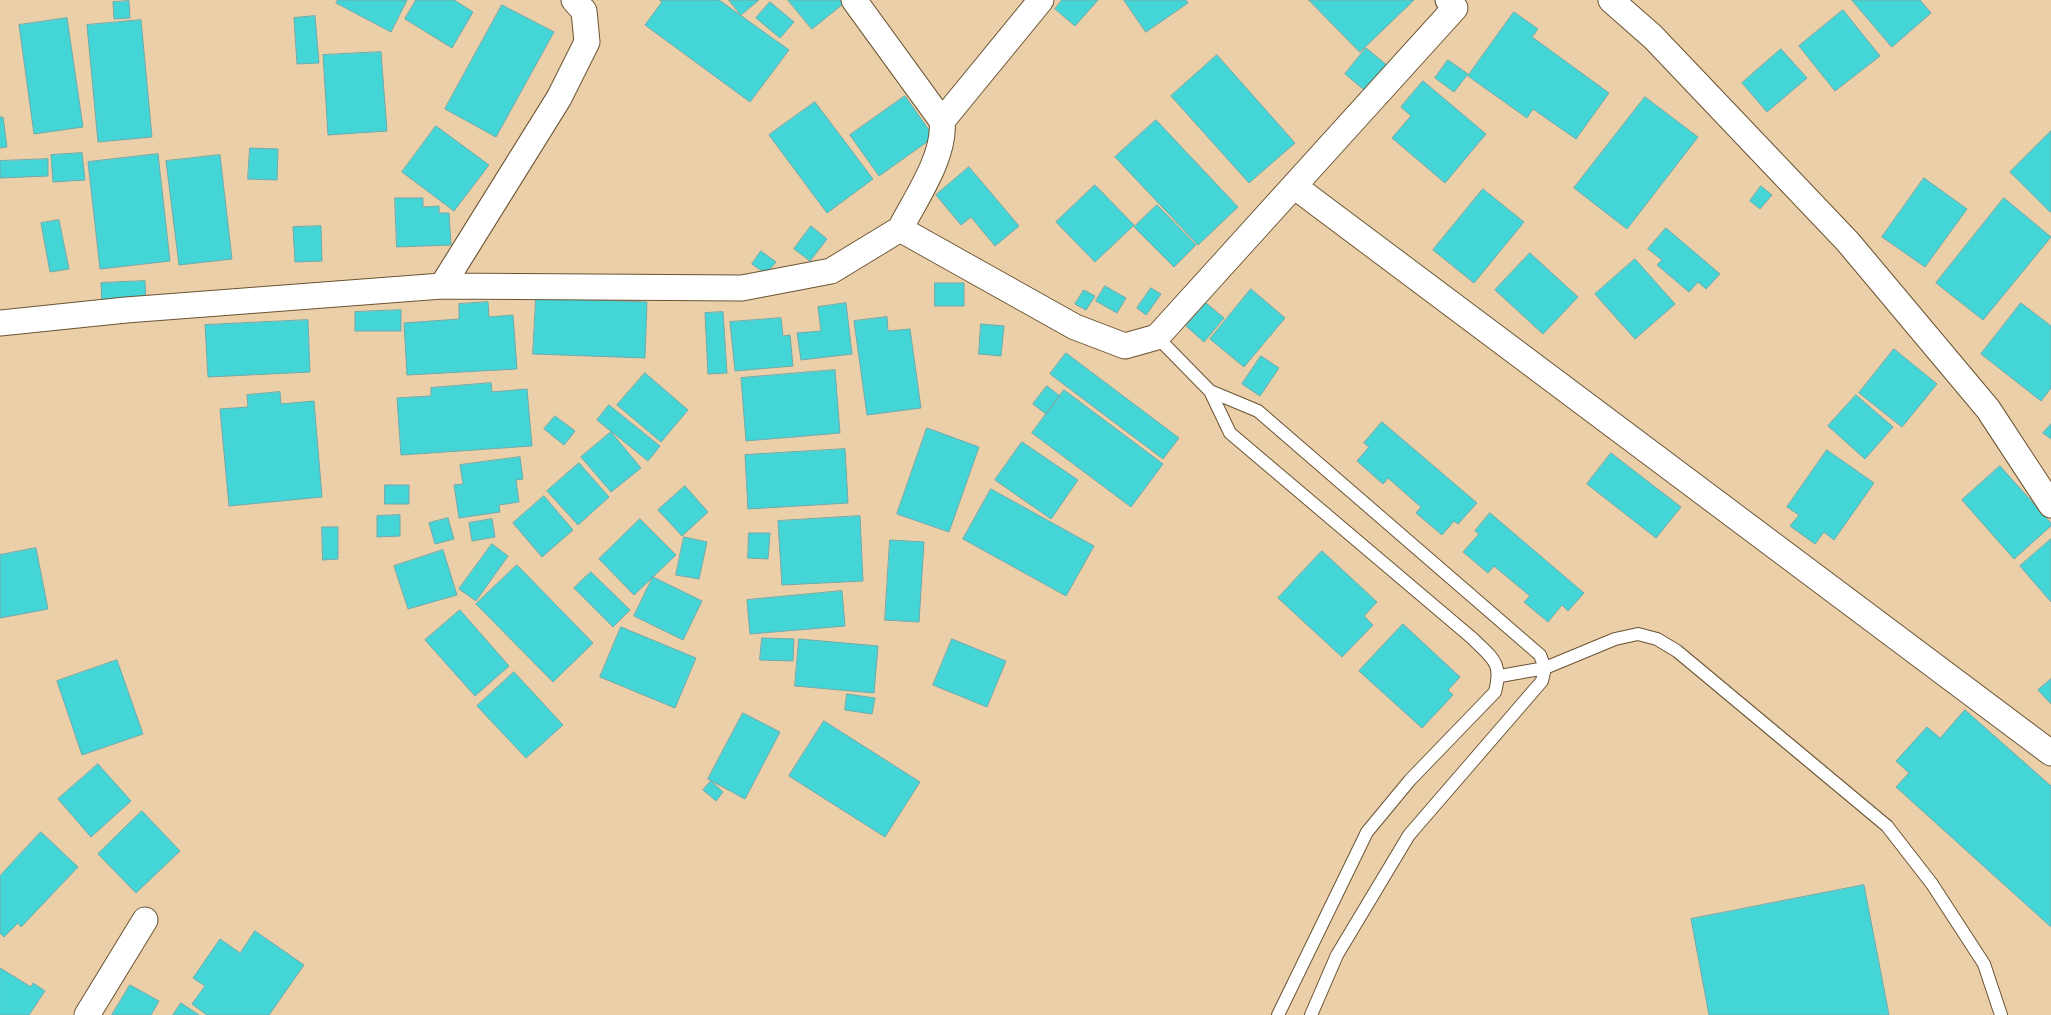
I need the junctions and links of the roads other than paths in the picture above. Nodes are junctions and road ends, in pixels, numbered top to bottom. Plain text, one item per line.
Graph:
1 (574, 0) edge
2 (854, 0) edge
3 (1041, 0) edge
4 (1611, 0) edge
5 (1455, 3) edge
6 (942, 121) junction
7 (1294, 186) junction
8 (900, 229) junction
9 (442, 286) junction
10 (0, 323) edge
11 (1157, 337) junction
12 (1210, 391) junction
13 (2051, 505) edge
14 (1545, 668) junction
15 (1500, 676) junction
16 (2051, 753) edge
17 (145, 920) dead end
18 (86, 1015) edge
19 (1278, 1015) edge
20 (1311, 1015) edge
21 (2001, 1015) edge

1 - 9 street
2 - 6 street
3 - 6 street
4 - 13 street
5 - 7 street
6 - 8 street
7 - 11 street
7 - 16 street
8 - 9 street
8 - 11 street
9 - 10 street
11 - 12 lane
12 - 14 lane
12 - 15 lane
14 - 15 lane
14 - 20 lane
14 - 21 lane
15 - 19 lane
17 - 18 street

